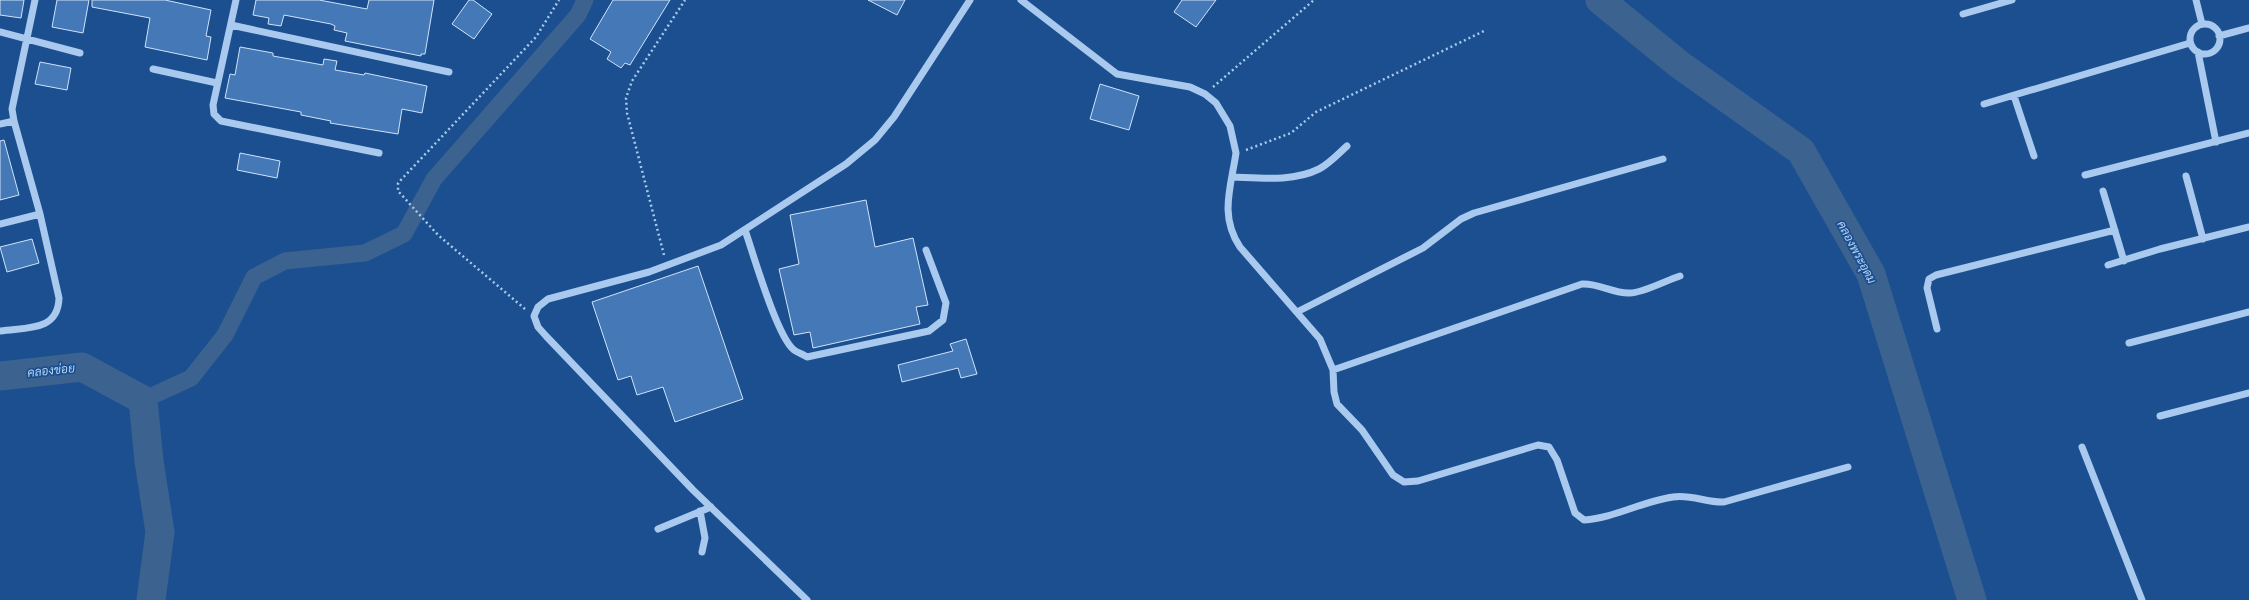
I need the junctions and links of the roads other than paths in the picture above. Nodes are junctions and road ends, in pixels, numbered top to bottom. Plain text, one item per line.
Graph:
1 (35, 0) edge
2 (236, 0) edge
3 (970, 0) edge
4 (1021, 0) edge
5 (2012, 0) edge
6 (2196, 0) edge
7 (1963, 14) dead end
8 (2202, 24) junction
9 (231, 25) junction
10 (2249, 28) edge
11 (0, 32) edge
12 (2219, 36) junction
13 (28, 39) junction
14 (2190, 43) junction
15 (2198, 52) junction
16 (80, 53) dead end
17 (153, 69) dead end
18 (449, 72) dead end
19 (217, 83) junction
20 (2014, 96) junction
21 (1984, 104) dead end
22 (14, 120) junction
23 (0, 124) edge
24 (2249, 133) edge
25 (2216, 142) junction
26 (1347, 146) dead end
27 (379, 153) dead end
28 (2034, 156) dead end
29 (1663, 159) dead end
30 (2085, 175) dead end
31 (2186, 176) dead end
32 (1232, 177) junction
33 (2103, 191) dead end
34 (40, 214) junction
35 (0, 224) edge
36 (2249, 227) edge
37 (745, 230) junction
38 (2115, 230) junction
39 (2203, 239) junction
40 (926, 250) dead end
41 (2124, 261) junction
42 (2108, 265) dead end
43 (1680, 276) dead end
44 (1297, 312) junction
45 (2249, 312) edge
46 (1936, 329) dead end
47 (0, 331) edge
48 (2129, 343) dead end
49 (1333, 370) junction
50 (2249, 393) edge
51 (2160, 416) dead end
52 (2082, 447) dead end
53 (1848, 466) dead end
54 (711, 507) junction
55 (700, 511) junction
56 (658, 528) dead end
57 (702, 552) dead end
58 (807, 600) edge
59 (2142, 600) edge

1 - 13 street
2 - 9 street
3 - 37 street
4 - 32 street
5 - 7 street
6 - 8 street
8 - 12 street
8 - 14 street
9 - 18 street
9 - 19 street
10 - 12 street
11 - 13 street
12 - 15 street
13 - 16 street
13 - 22 street
14 - 15 street
14 - 20 street
15 - 25 street
17 - 19 street
19 - 27 street
20 - 21 street
20 - 28 street
22 - 23 street
22 - 34 street
24 - 25 street
25 - 30 street
26 - 32 street
29 - 44 street
31 - 39 street
32 - 44 street
33 - 38 street
34 - 35 street
34 - 47 street
36 - 39 street
37 - 40 street
37 - 54 street
38 - 41 street
38 - 46 street
39 - 41 street
41 - 42 street
43 - 49 street
44 - 49 street
45 - 48 street
49 - 53 street
50 - 51 street
52 - 59 street
54 - 55 street
54 - 58 street
55 - 56 street
55 - 57 street

